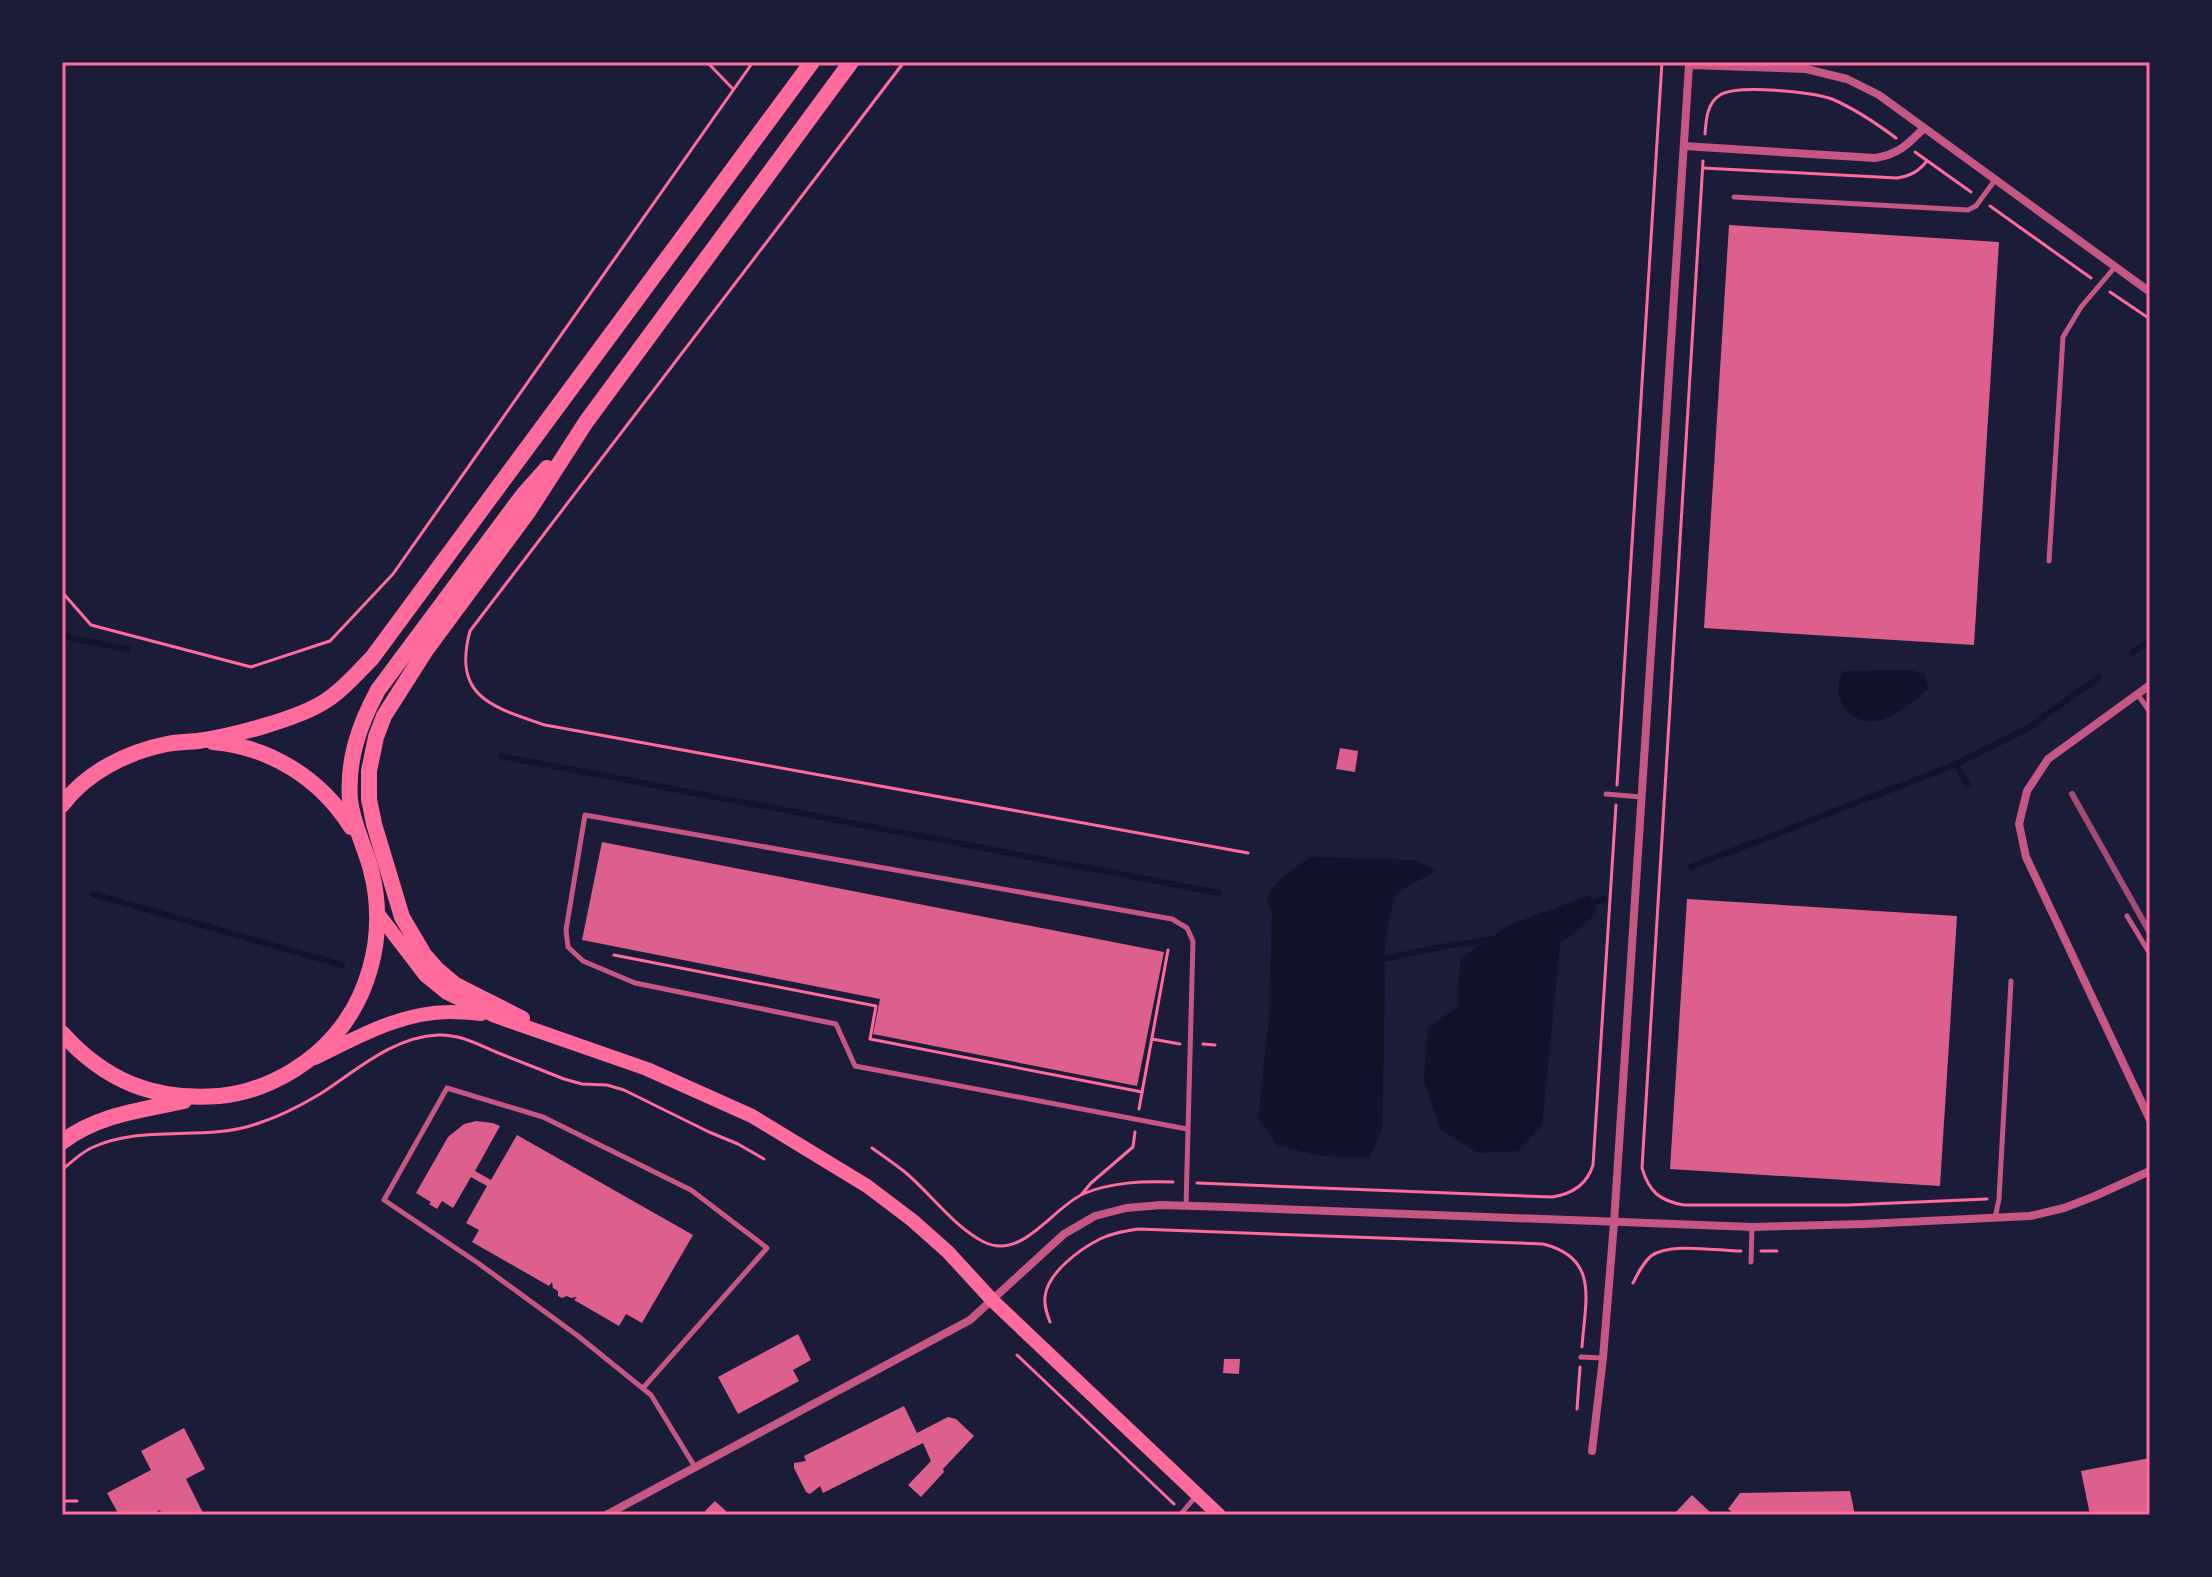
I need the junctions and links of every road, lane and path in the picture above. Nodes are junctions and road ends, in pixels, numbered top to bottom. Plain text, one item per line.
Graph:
1 (707, 62) edge
2 (753, 62) edge
3 (812, 62) edge
4 (851, 62) edge
5 (904, 62) edge
6 (1662, 62) edge
7 (733, 89) junction
8 (1924, 128) junction
9 (1906, 145) junction
10 (1684, 146) junction
11 (1704, 147) junction
12 (1927, 161) junction
13 (1703, 168) junction
14 (1995, 180) junction
15 (1734, 197) dead end
16 (1981, 199) junction
17 (2116, 266) junction
18 (2100, 285) junction
19 (2150, 292) edge
20 (2150, 319) edge
21 (586, 422) junction
22 (2049, 561) dead end
23 (62, 592) edge
24 (2150, 685) edge
25 (2137, 694) junction
26 (2150, 712) edge
27 (199, 741) junction
28 (89, 778) junction
29 (62, 789) edge
30 (1606, 794) dead end
31 (1617, 795) junction
32 (1641, 797) junction
33 (62, 805) edge
34 (359, 839) junction
35 (1248, 853) dead end
36 (376, 911) junction
37 (2127, 916) dead end
38 (1168, 950) dead end
39 (422, 951) joint
40 (2150, 954) edge
41 (614, 955) dead end
42 (2011, 981) dead end
43 (495, 1016) junction
44 (62, 1033) edge
45 (566, 1039) junction
46 (304, 1064) junction
47 (1142, 1092) junction
48 (197, 1098) junction
49 (1137, 1119) junction
50 (2150, 1120) edge
51 (1187, 1129) junction
52 (62, 1142) edge
53 (90, 1148) dead end
54 (872, 1148) dead end
55 (62, 1170) edge
56 (2150, 1171) edge
57 (1186, 1183) junction
58 (1082, 1194) junction
59 (1999, 1199) junction
60 (1186, 1206) junction
61 (1995, 1219) junction
62 (1614, 1223) junction
63 (1752, 1227) junction
64 (1752, 1251) junction
65 (1777, 1251) dead end
66 (1751, 1262) dead end
67 (1633, 1283) dead end
68 (993, 1301) junction
69 (1050, 1322) dead end
70 (1017, 1355) dead end
71 (1581, 1357) junction
72 (1603, 1358) junction
73 (643, 1388) junction
74 (1577, 1409) dead end
75 (1592, 1451) dead end
76 (695, 1467) junction
77 (1198, 1494) junction
78 (62, 1501) edge
79 (77, 1501) dead end
80 (1181, 1514) edge
81 (606, 1515) edge
82 (1219, 1515) edge

1 - 7 path
2 - 7 path
3 - 27 highway
4 - 21 highway
5 - 35 path
6 - 31 path
7 - 23 path
8 - 9 street
8 - 10 street
8 - 14 street
9 - 11 street
9 - 11 path
9 - 12 path
10 - 11 street
10 - 32 street
11 - 13 path
12 - 13 path
12 - 16 path
13 - 59 path
14 - 16 lane
14 - 17 street
15 - 16 lane
16 - 18 path
17 - 18 lane
17 - 19 street
18 - 20 path
18 - 22 lane
21 - 34 highway
21 - 39 highway
24 - 25 street
25 - 26 lane
25 - 50 street
27 - 28 highway
27 - 34 highway
28 - 29 main road
28 - 33 highway
30 - 31 lane
31 - 32 lane
31 - 57 path
32 - 62 street
34 - 36 highway
36 - 43 main road
36 - 46 highway
37 - 40 lane
38 - 47 path
39 - 45 main road
41 - 47 path
42 - 59 lane
43 - 45 main road
43 - 46 main road
44 - 48 highway
45 - 68 main road
46 - 48 highway
47 - 49 path
48 - 52 highway
49 - 51 lane
49 - 51 lane
49 - 58 path
51 - 57 lane
53 - 55 path
54 - 58 path
56 - 61 street
57 - 58 path
57 - 60 lane
59 - 61 lane
60 - 62 street
60 - 68 street
61 - 63 street
62 - 63 street
62 - 72 street
63 - 64 lane
64 - 65 path
64 - 66 lane
64 - 67 path
68 - 76 street
68 - 77 main road
69 - 71 path
70 - 80 path
71 - 72 lane
71 - 74 path
72 - 75 street
73 - 73 lane
73 - 76 lane
76 - 81 street
77 - 80 lane
77 - 82 main road
78 - 79 path

